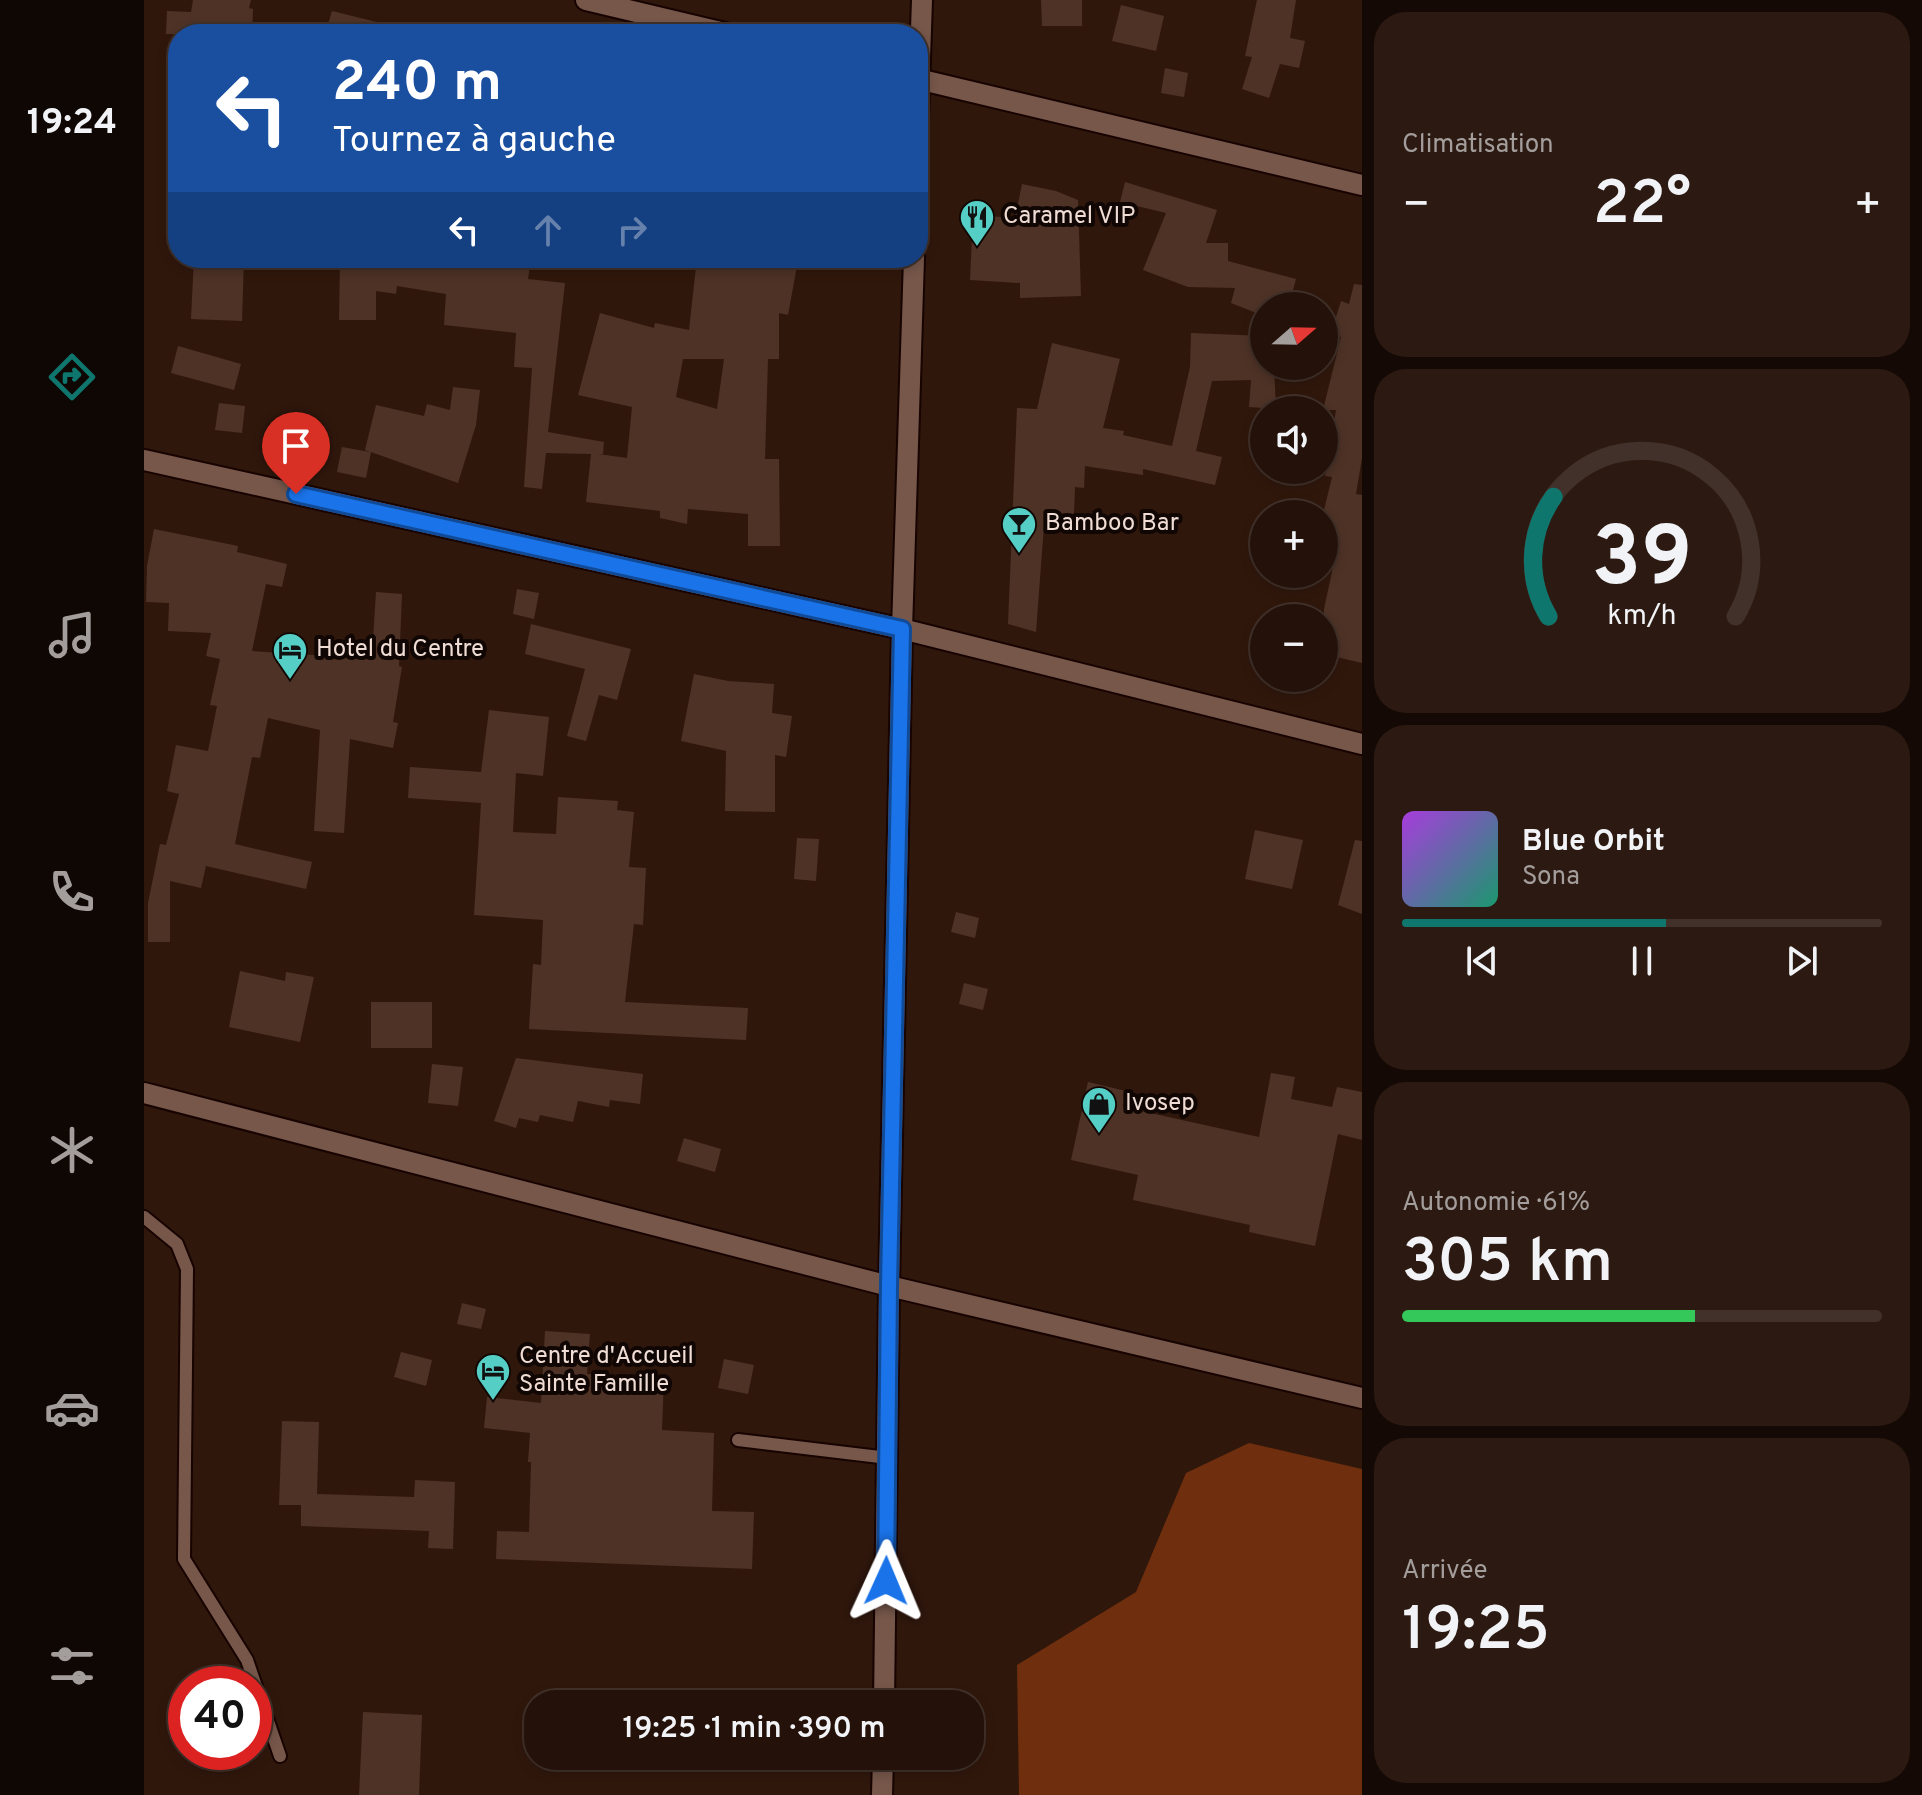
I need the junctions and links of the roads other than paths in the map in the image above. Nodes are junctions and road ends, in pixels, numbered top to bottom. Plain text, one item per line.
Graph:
1 (586, 0) edge
2 (922, 0) edge
3 (687, 24) edge
4 (921, 24) edge
5 (928, 81) edge
6 (1362, 185) edge
7 (914, 268) edge
8 (144, 460) edge
9 (902, 629) junction
10 (1362, 744) edge
11 (144, 1093) edge
12 (144, 1217) edge
13 (889, 1286) junction
14 (1362, 1398) edge
15 (738, 1440) dead end
16 (888, 1458) junction
17 (884, 1690) edge
18 (280, 1756) dead end
19 (883, 1770) edge
20 (882, 1795) edge

1 - 3 street
2 - 4 street
5 - 6 street
7 - 9 street
8 - 9 street
9 - 10 street
9 - 13 street
11 - 13 street
12 - 18 lane
13 - 14 street
13 - 16 street
15 - 16 lane
16 - 17 street
19 - 20 street

